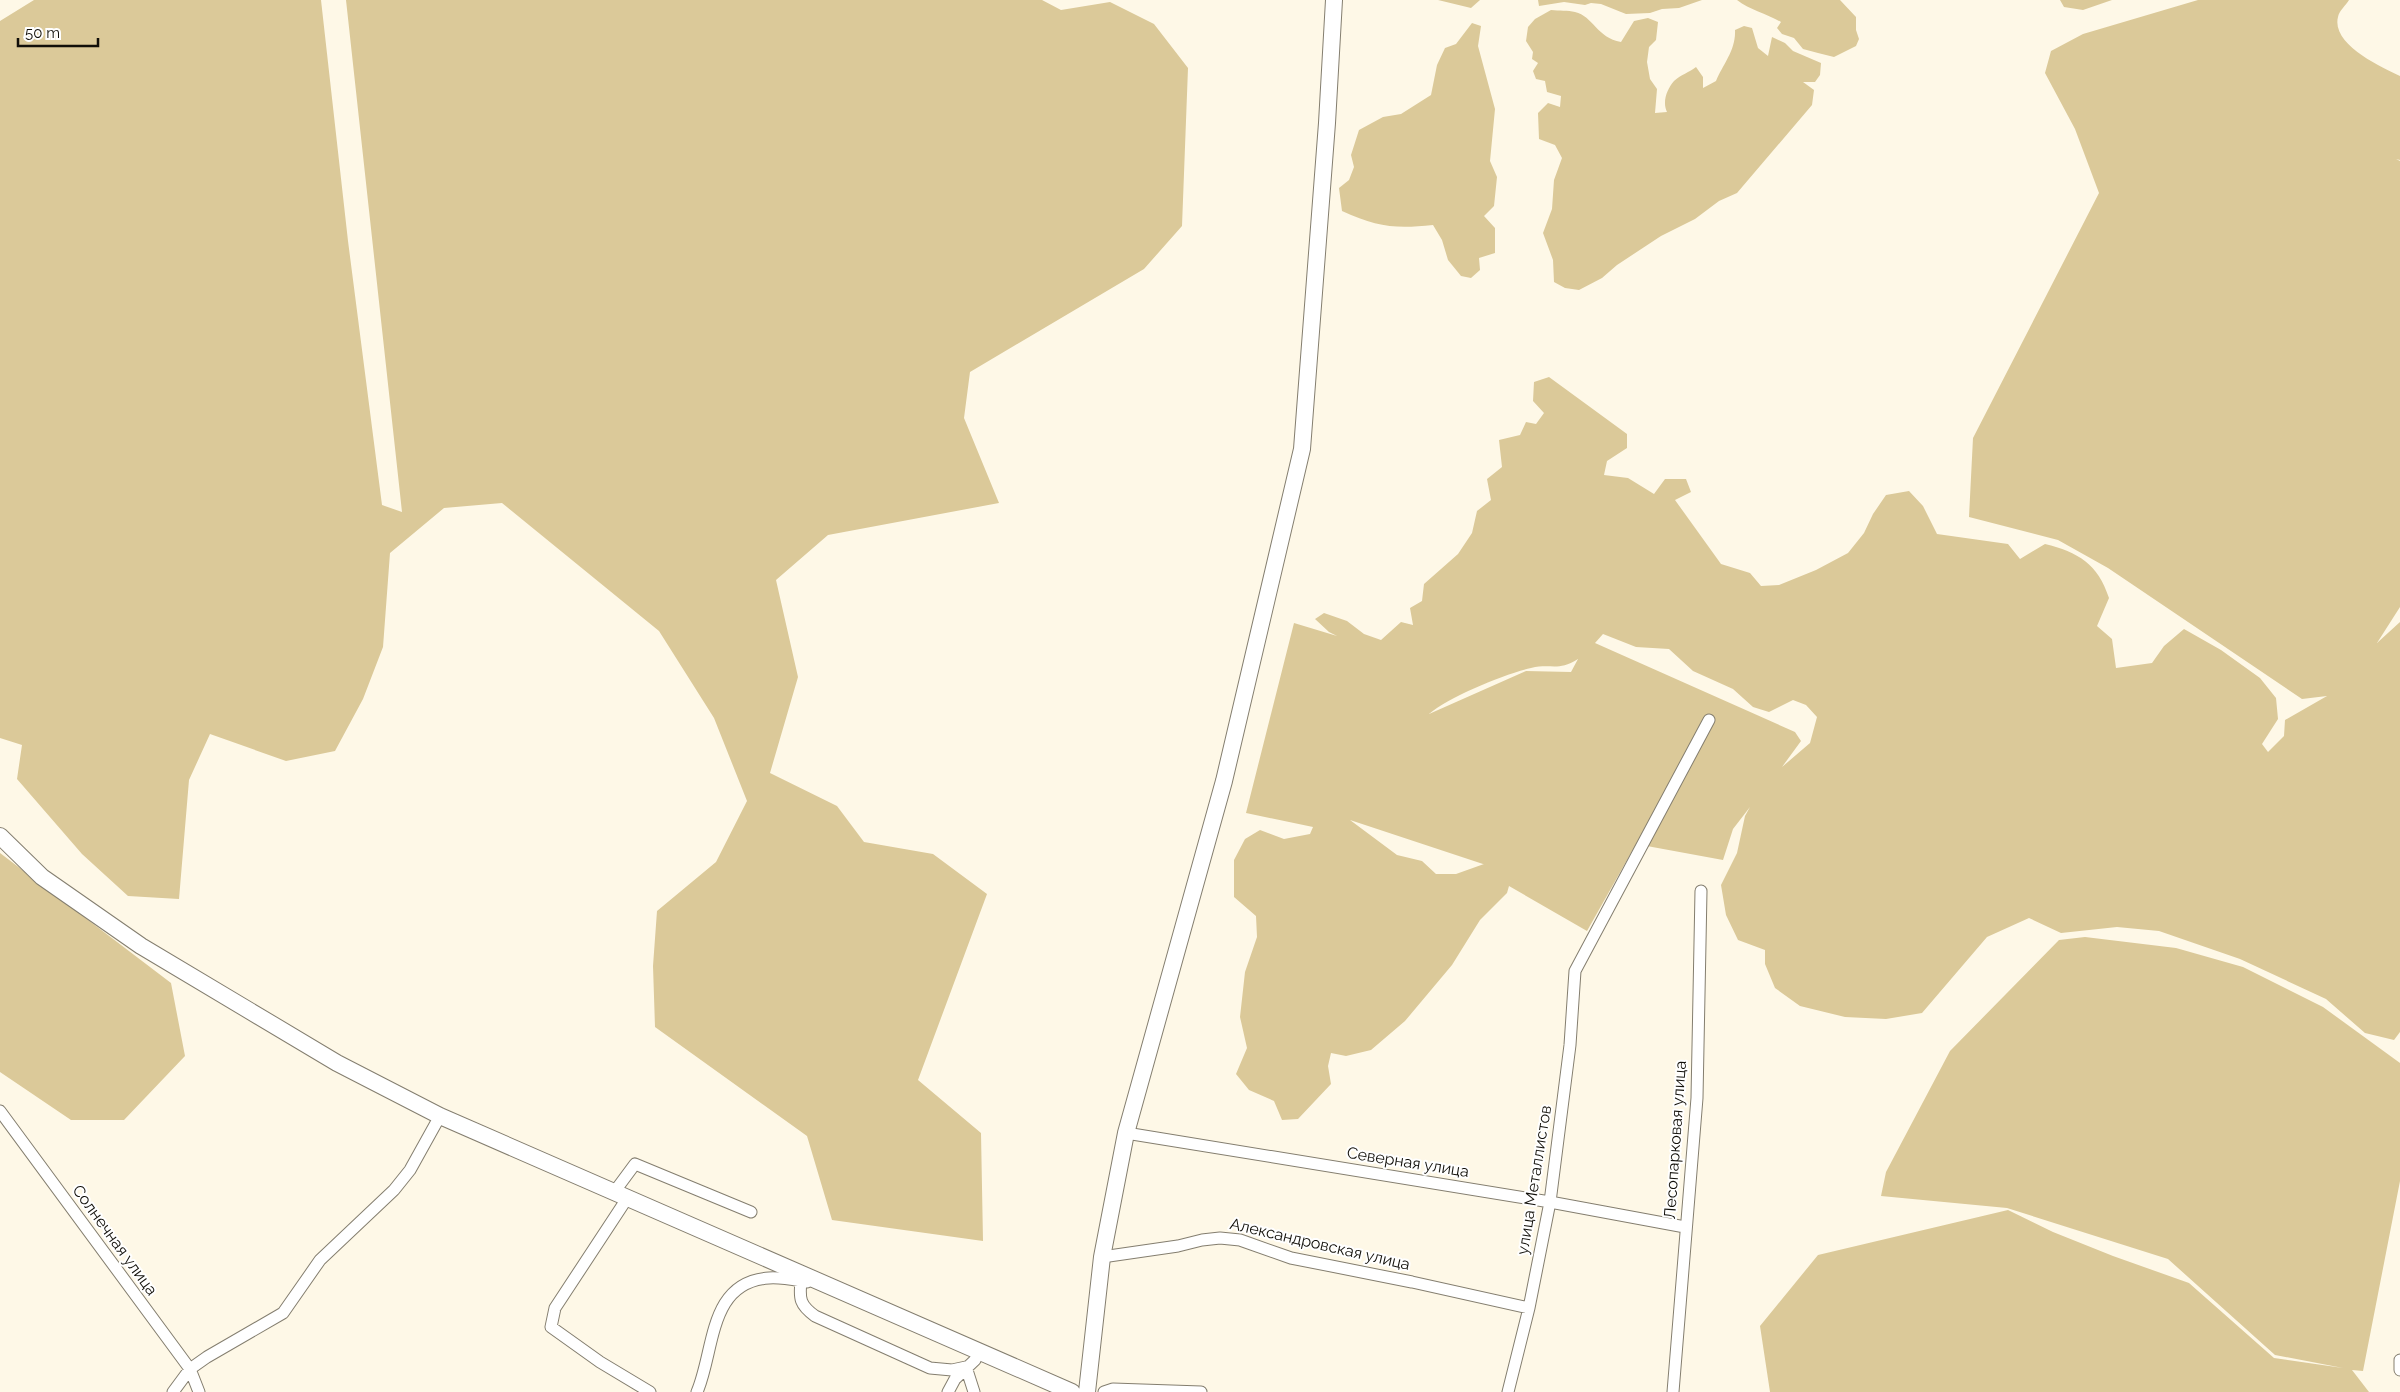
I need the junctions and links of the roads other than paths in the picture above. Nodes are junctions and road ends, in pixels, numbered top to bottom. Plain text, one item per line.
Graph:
1 (1334, 0) edge
2 (1709, 720) dead end
3 (0, 836) edge
4 (1702, 891) dead end
5 (0, 1111) edge
6 (440, 1116) junction
7 (1126, 1133) junction
8 (621, 1194) junction
9 (1550, 1202) junction
10 (750, 1212) dead end
11 (1685, 1228) junction
12 (1102, 1257) junction
13 (801, 1281) junction
14 (824, 1283) junction
15 (1529, 1308) junction
16 (979, 1351) junction
17 (966, 1368) junction
18 (190, 1369) junction
19 (173, 1392) edge
20 (199, 1392) edge
21 (650, 1392) edge
22 (697, 1392) edge
23 (948, 1392) edge
24 (974, 1392) edge
25 (1072, 1392) edge
26 (1087, 1392) edge
27 (1104, 1392) edge
28 (1201, 1392) edge
29 (1508, 1392) edge
30 (1673, 1392) edge

1 - 7 main road
2 - 9 street, улица Металлистов
3 - 6 main road
4 - 11 street, Лесопарковая улица
5 - 18 street, Солнечная улица
6 - 8 main road
6 - 18 street
7 - 9 street, Северная улица
7 - 12 main road
8 - 10 street
8 - 14 main road
8 - 21 street
9 - 11 street, Северная улица
9 - 15 street, улица Металлистов
11 - 30 street, Лесопарковая улица
12 - 15 street, Александровская улица
12 - 26 main road
13 - 14 street
13 - 17 street
13 - 22 street
14 - 16 main road
15 - 29 street, улица Металлистов
16 - 17 street
16 - 25 main road
17 - 23 street
17 - 24 street
18 - 19 street
18 - 20 street, Солнечная улица
27 - 28 street

